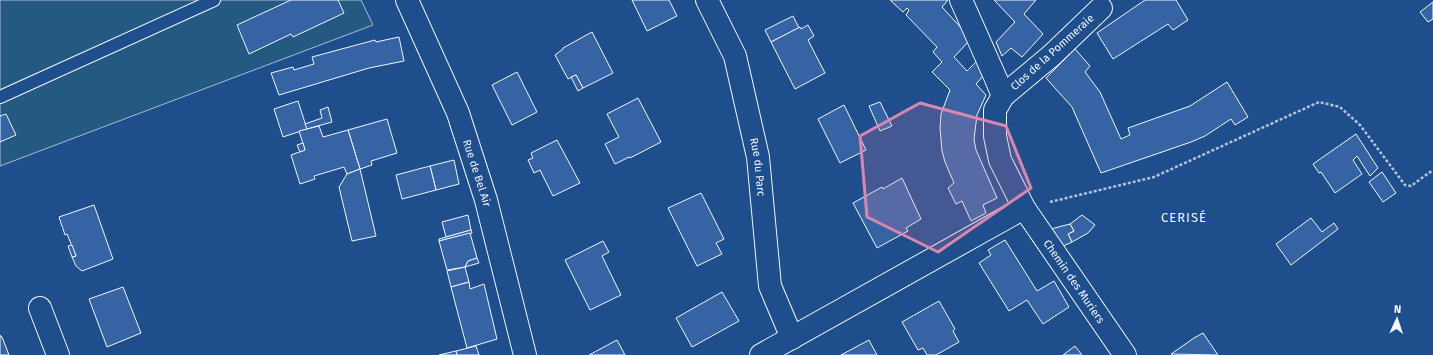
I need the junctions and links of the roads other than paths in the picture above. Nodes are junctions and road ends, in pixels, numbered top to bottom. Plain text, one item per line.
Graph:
1 (214, 0) edge
2 (406, 0) edge
3 (707, 0) edge
4 (961, 0) edge
5 (1101, 8) dead end
6 (1003, 96) junction
7 (0, 97) edge
8 (1024, 208) junction
9 (40, 308) dead end
10 (792, 338) junction
11 (58, 355) edge
12 (525, 355) edge
13 (761, 355) edge
14 (1125, 355) edge

1 - 7 lane
2 - 12 street, Rue de Bel Air
3 - 10 street, Rue du Parc
4 - 6 street, Clos de la Pommeraie
5 - 6 street, Clos de la Pommeraie
6 - 8 street, Clos de la Pommeraie
8 - 10 street
8 - 14 street, Chemin des Muriers
9 - 11 street
10 - 13 street

